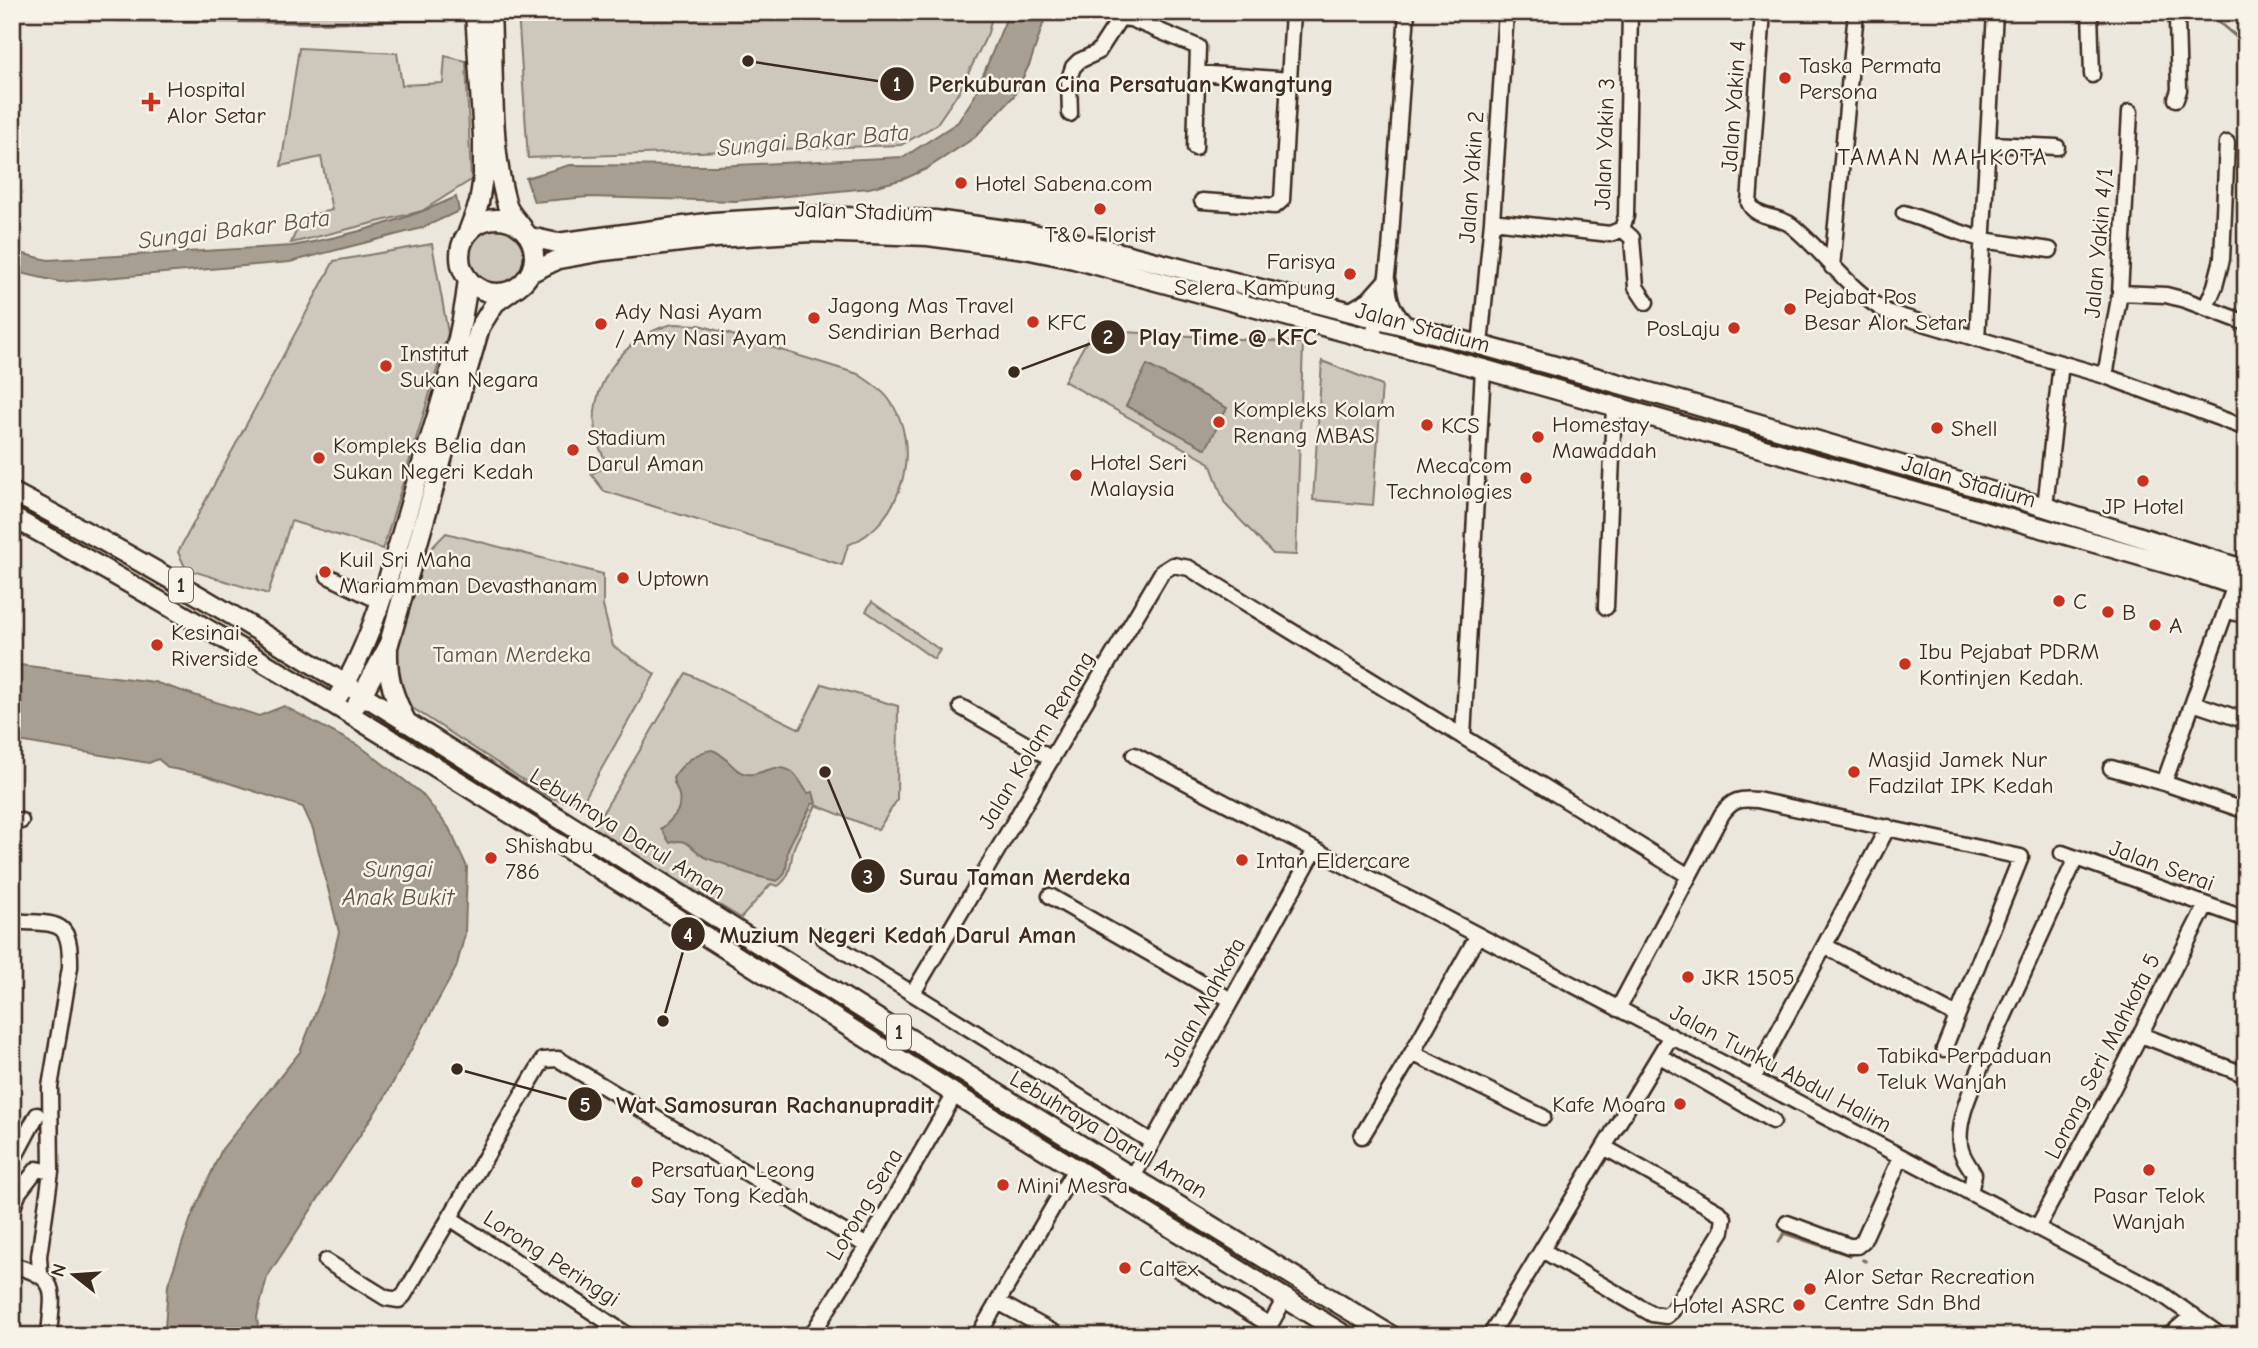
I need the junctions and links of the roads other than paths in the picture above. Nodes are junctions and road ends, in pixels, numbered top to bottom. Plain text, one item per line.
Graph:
1 (475, 12) edge
2 (491, 12) edge
3 (1293, 12) edge
4 (1407, 12) edge
5 (1506, 12) edge
6 (1630, 12) edge
7 (1763, 12) edge
8 (1856, 12) edge
9 (1995, 12) edge
10 (2090, 12) edge
11 (2174, 17) edge
12 (1197, 74) junction
13 (2092, 75) dead end
14 (1290, 79) junction
15 (2176, 99) dead end
16 (2130, 112) dead end
17 (1070, 114) dead end
18 (2227, 143) dead end
19 (1989, 144) junction
20 (1195, 148) dead end
21 (2057, 148) dead end
22 (1202, 201) dead end
23 (1904, 213) dead end
24 (1492, 221) junction
25 (1622, 229) junction
26 (468, 232) junction
27 (526, 232) junction
28 (1983, 240) junction
29 (2050, 250) dead end
30 (1832, 267) junction
31 (530, 273) junction
32 (468, 279) junction
33 (1386, 283) junction
34 (513, 290) junction
35 (2120, 293) junction
36 (1646, 302) dead end
37 (2206, 307) junction
38 (1351, 312) junction
39 (1377, 319) junction
40 (2246, 323) edge
41 (1405, 326) junction
42 (1372, 339) junction
43 (1977, 339) junction
44 (1480, 345) junction
45 (2061, 363) junction
46 (1483, 369) junction
47 (2105, 376) junction
48 (1614, 406) junction
49 (2246, 428) edge
50 (12, 492) edge
51 (2045, 507) junction
52 (12, 517) edge
53 (328, 576) dead end
54 (2242, 581) edge
55 (379, 601) junction
56 (1606, 607) dead end
57 (2226, 610) junction
58 (2246, 616) edge
59 (388, 646) junction
60 (345, 685) junction
61 (362, 695) junction
62 (2193, 703) junction
63 (334, 704) junction
64 (961, 707) dead end
65 (351, 715) junction
66 (2246, 721) edge
67 (408, 724) junction
68 (1463, 737) junction
69 (1134, 755) dead end
70 (1052, 759) junction
71 (2111, 768) dead end
72 (2164, 783) junction
73 (2246, 811) edge
74 (1888, 827) junction
75 (1315, 850) junction
76 (1689, 876) junction
77 (1050, 897) dead end
78 (2206, 905) junction
79 (2246, 919) edge
80 (12, 921) edge
81 (1478, 935) junction
82 (823, 938) dead end
83 (1825, 946) junction
84 (913, 993) junction
85 (1231, 1000) junction
86 (1618, 1009) junction
87 (1957, 1016) junction
88 (2141, 1035) junction
89 (1671, 1037) junction
90 (1944, 1049) dead end
91 (1412, 1053) junction
92 (1660, 1056) junction
93 (2246, 1075) edge
94 (1753, 1079) junction
95 (955, 1094) junction
96 (37, 1115) dead end
97 (1543, 1117) dead end
98 (1773, 1121) dead end
99 (1362, 1136) dead end
100 (1152, 1142) junction
101 (1604, 1147) junction
102 (1901, 1157) junction
103 (13, 1161) edge
104 (1075, 1169) junction
105 (44, 1170) junction
106 (1133, 1177) junction
107 (1970, 1193) junction
108 (12, 1210) edge
109 (450, 1218) junction
110 (1787, 1223) dead end
111 (2037, 1228) junction
112 (867, 1246) junction
113 (1542, 1250) junction
114 (326, 1261) dead end
115 (12, 1265) edge
116 (1180, 1270) dead end
117 (40, 1273) junction
118 (1285, 1298) junction
119 (998, 1301) junction
120 (2193, 1315) junction
121 (1267, 1331) edge
122 (628, 1335) edge
123 (49, 1336) edge
124 (811, 1336) edge
125 (978, 1336) edge
126 (1060, 1336) edge
127 (1346, 1336) edge
128 (1392, 1336) edge
129 (1490, 1336) edge
130 (2169, 1336) edge
131 (2221, 1336) edge

1 - 26 main road
2 - 27 main road
3 - 14 street
4 - 33 street
5 - 24 street, Jalan Yakin 2
6 - 25 street, Jalan Yakin 3
7 - 30 street, Jalan Yakin 4
8 - 30 street
9 - 19 street
10 - 13 street
11 - 15 street
12 - 14 street
12 - 17 street
12 - 20 street
14 - 22 street
16 - 35 street, Jalan Yakin 4/1
18 - 37 street
19 - 21 street
19 - 28 street
23 - 28 street
24 - 25 street, Jalan Yakin 3
24 - 44 street, Jalan Yakin 2
25 - 36 street
26 - 27 main road
26 - 32 main road
27 - 31 main road
27 - 38 main road, Jalan Stadium
28 - 29 street
28 - 43 street
30 - 43 street
31 - 34 main road
31 - 42 main road, Jalan Stadium
32 - 34 main road
32 - 55 main road
33 - 38 main road
33 - 39 street
33 - 41 main road
34 - 59 main road
35 - 37 street
35 - 47 street, Jalan Yakin 4/1
37 - 40 street
38 - 39 main road, Jalan Stadium
39 - 41 main road, Jalan Stadium
39 - 42 street
41 - 44 main road, Jalan Stadium
42 - 46 main road, Jalan Stadium
43 - 45 street
44 - 51 main road, Jalan Stadium
45 - 47 street
45 - 51 street
46 - 48 main road, Jalan Stadium
46 - 68 street
47 - 49 street
48 - 54 main road, Jalan Stadium
48 - 56 street
50 - 60 main road, Lebuhraya Darul Aman / 1
51 - 54 main road, Jalan Stadium
52 - 63 main road, Lebuhraya Darul Aman / 1
53 - 55 street
54 - 57 street
55 - 60 main road
57 - 58 street
57 - 62 street
59 - 61 main road
59 - 67 main road
60 - 61 main road, Lebuhraya Darul Aman / 1
60 - 63 main road
61 - 65 main road
61 - 67 main road, Lebuhraya Darul Aman / 1
62 - 66 street
62 - 72 street
63 - 65 main road, Lebuhraya Darul Aman / 1
64 - 70 street
65 - 95 main road, Lebuhraya Darul Aman / 1
67 - 106 main road, Lebuhraya Darul Aman / 1
68 - 70 street, Jalan Kolam Renang
68 - 76 street
69 - 75 street, Jalan Tunku Abdul Halim
70 - 84 street, Jalan Kolam Renang
71 - 72 street
72 - 73 street
74 - 76 street
74 - 83 street
74 - 87 street
75 - 81 street, Jalan Tunku Abdul Halim
75 - 85 street, Jalan Mahkota
76 - 86 street
77 - 85 street
78 - 79 street, Jalan Serai
78 - 88 street, Lorong Seri Mahkota 5
78 - 107 street, Jalan Serai
80 - 105 street
81 - 86 street, Jalan Tunku Abdul Halim
81 - 91 street
82 - 84 street
83 - 87 street
83 - 94 street
84 - 100 street
85 - 100 street, Jalan Mahkota
86 - 89 street, Jalan Tunku Abdul Halim
87 - 90 street
88 - 93 street
88 - 111 street, Lorong Seri Mahkota 5
89 - 92 street
89 - 94 street, Jalan Tunku Abdul Halim
91 - 97 street
91 - 99 street
92 - 98 street
92 - 101 street
94 - 102 street, Jalan Tunku Abdul Halim
95 - 104 main road, Lebuhraya Darul Aman / 1
95 - 112 street, Lorong Sena
96 - 103 street
100 - 106 street, Jalan Mahkota
101 - 113 street
101 - 113 street
102 - 107 street, Jalan Tunku Abdul Halim
102 - 110 street
103 - 105 street
104 - 118 main road, Lebuhraya Darul Aman / 1
104 - 119 street
105 - 108 street
105 - 117 street
106 - 128 main road, Lebuhraya Darul Aman / 1
107 - 111 street, Jalan Tunku Abdul Halim
109 - 112 street
109 - 114 street
109 - 122 street, Lorong Peringgi
111 - 120 street, Jalan Tunku Abdul Halim
112 - 124 street, Lorong Sena
113 - 129 street
115 - 117 street
116 - 121 street
117 - 123 street
118 - 121 street
118 - 127 main road, Lebuhraya Darul Aman / 1
119 - 125 street
119 - 126 street
120 - 130 street
120 - 131 street, Jalan Tunku Abdul Halim

